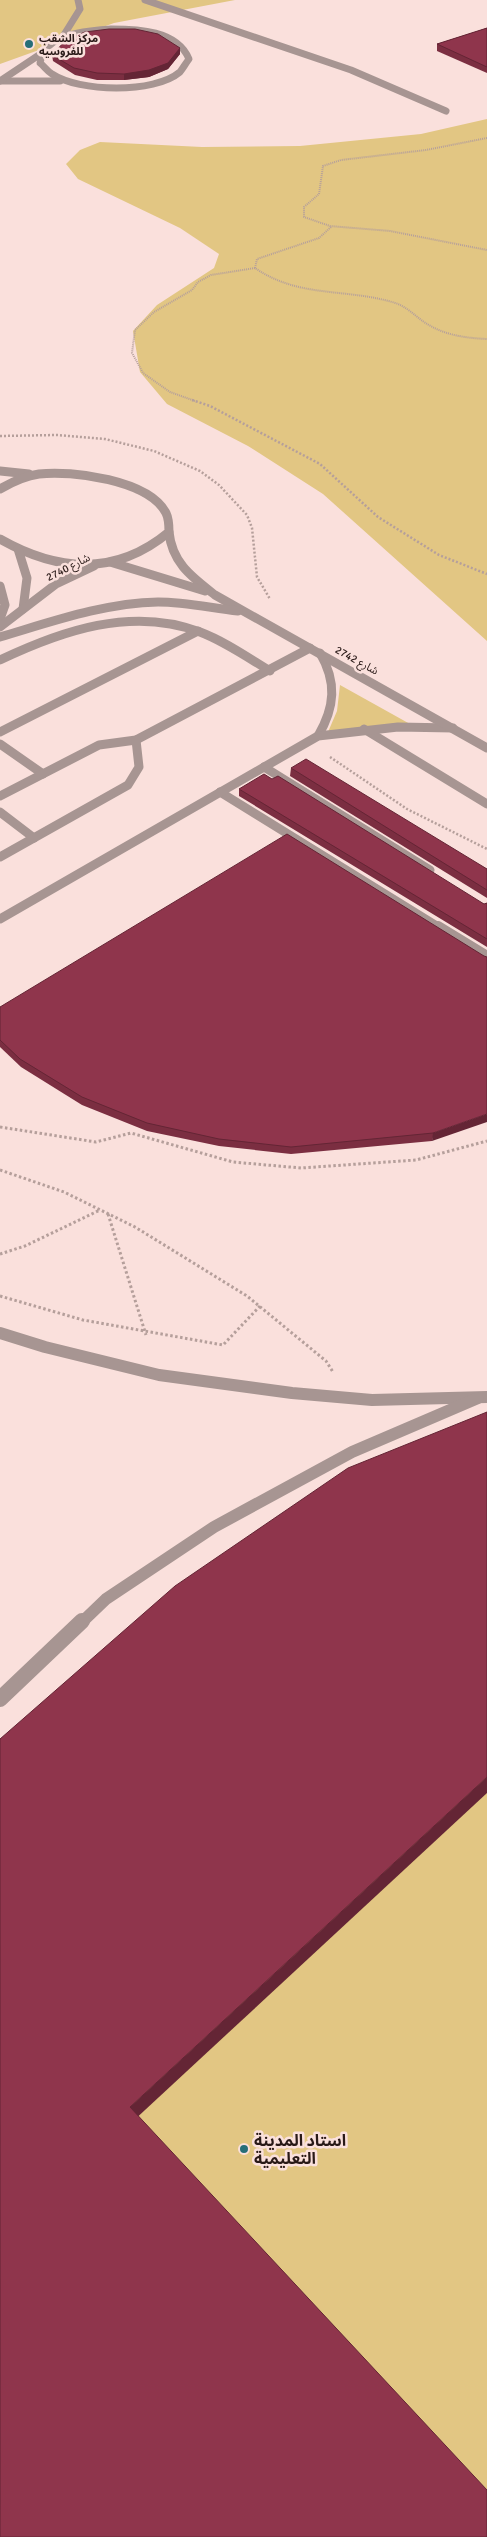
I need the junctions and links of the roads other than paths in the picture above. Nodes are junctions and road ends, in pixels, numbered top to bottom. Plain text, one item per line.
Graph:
1 (78, 0) edge
2 (145, 0) edge
3 (62, 38) junction
4 (42, 53) junction
5 (0, 81) edge
6 (66, 81) junction
7 (446, 111) dead end
8 (0, 471) edge
9 (31, 474) junction
10 (0, 489) edge
11 (170, 532) junction
12 (0, 539) edge
13 (4, 544) edge
14 (18, 549) junction
15 (105, 563) junction
16 (0, 586) edge
17 (215, 595) junction
18 (23, 609) junction
19 (243, 612) junction
20 (0, 619) edge
21 (0, 627) edge
22 (198, 631) junction
23 (0, 637) edge
24 (310, 648) junction
25 (320, 653) junction
26 (0, 660) edge
27 (270, 671) junction
28 (454, 728) junction
29 (364, 730) junction
30 (0, 732) edge
31 (314, 739) junction
32 (136, 740) junction
33 (0, 744) edge
34 (487, 748) edge
35 (264, 767) junction
36 (43, 774) junction
37 (220, 792) junction
38 (0, 796) edge
39 (487, 804) edge
40 (0, 812) edge
41 (34, 838) junction
42 (0, 857) edge
43 (440, 877) edge
44 (0, 919) edge
45 (487, 957) edge
46 (0, 1333) edge
47 (483, 1398) edge
48 (0, 1700) edge

1 - 3 street
2 - 7 street
3 - 4 street
3 - 6 street
4 - 5 street
4 - 6 street
5 - 6 street
8 - 9 street, شارع 2742
9 - 10 street
9 - 11 street, شارع 2742
11 - 15 street
11 - 17 street, شارع 2742
12 - 13 street
13 - 14 street
14 - 15 street
14 - 18 street, شارع 2740
15 - 17 street, شارع 2742
15 - 18 street, شارع 2740
16 - 20 street
17 - 19 street, شارع 2742
18 - 21 street, شارع 2740
19 - 23 street
19 - 24 street, شارع 2742
22 - 26 street
22 - 27 street
22 - 30 street
24 - 25 street, شارع 2742
24 - 27 street
25 - 28 street, شارع 2742
25 - 31 street
27 - 32 street
28 - 29 street
28 - 34 street, شارع 2742
29 - 31 street
29 - 39 street
31 - 35 street
32 - 36 street
32 - 41 street
33 - 36 street
35 - 37 street
35 - 43 street
36 - 38 street
37 - 44 street
37 - 45 street
40 - 41 street
41 - 42 street
46 - 47 street
47 - 48 street

